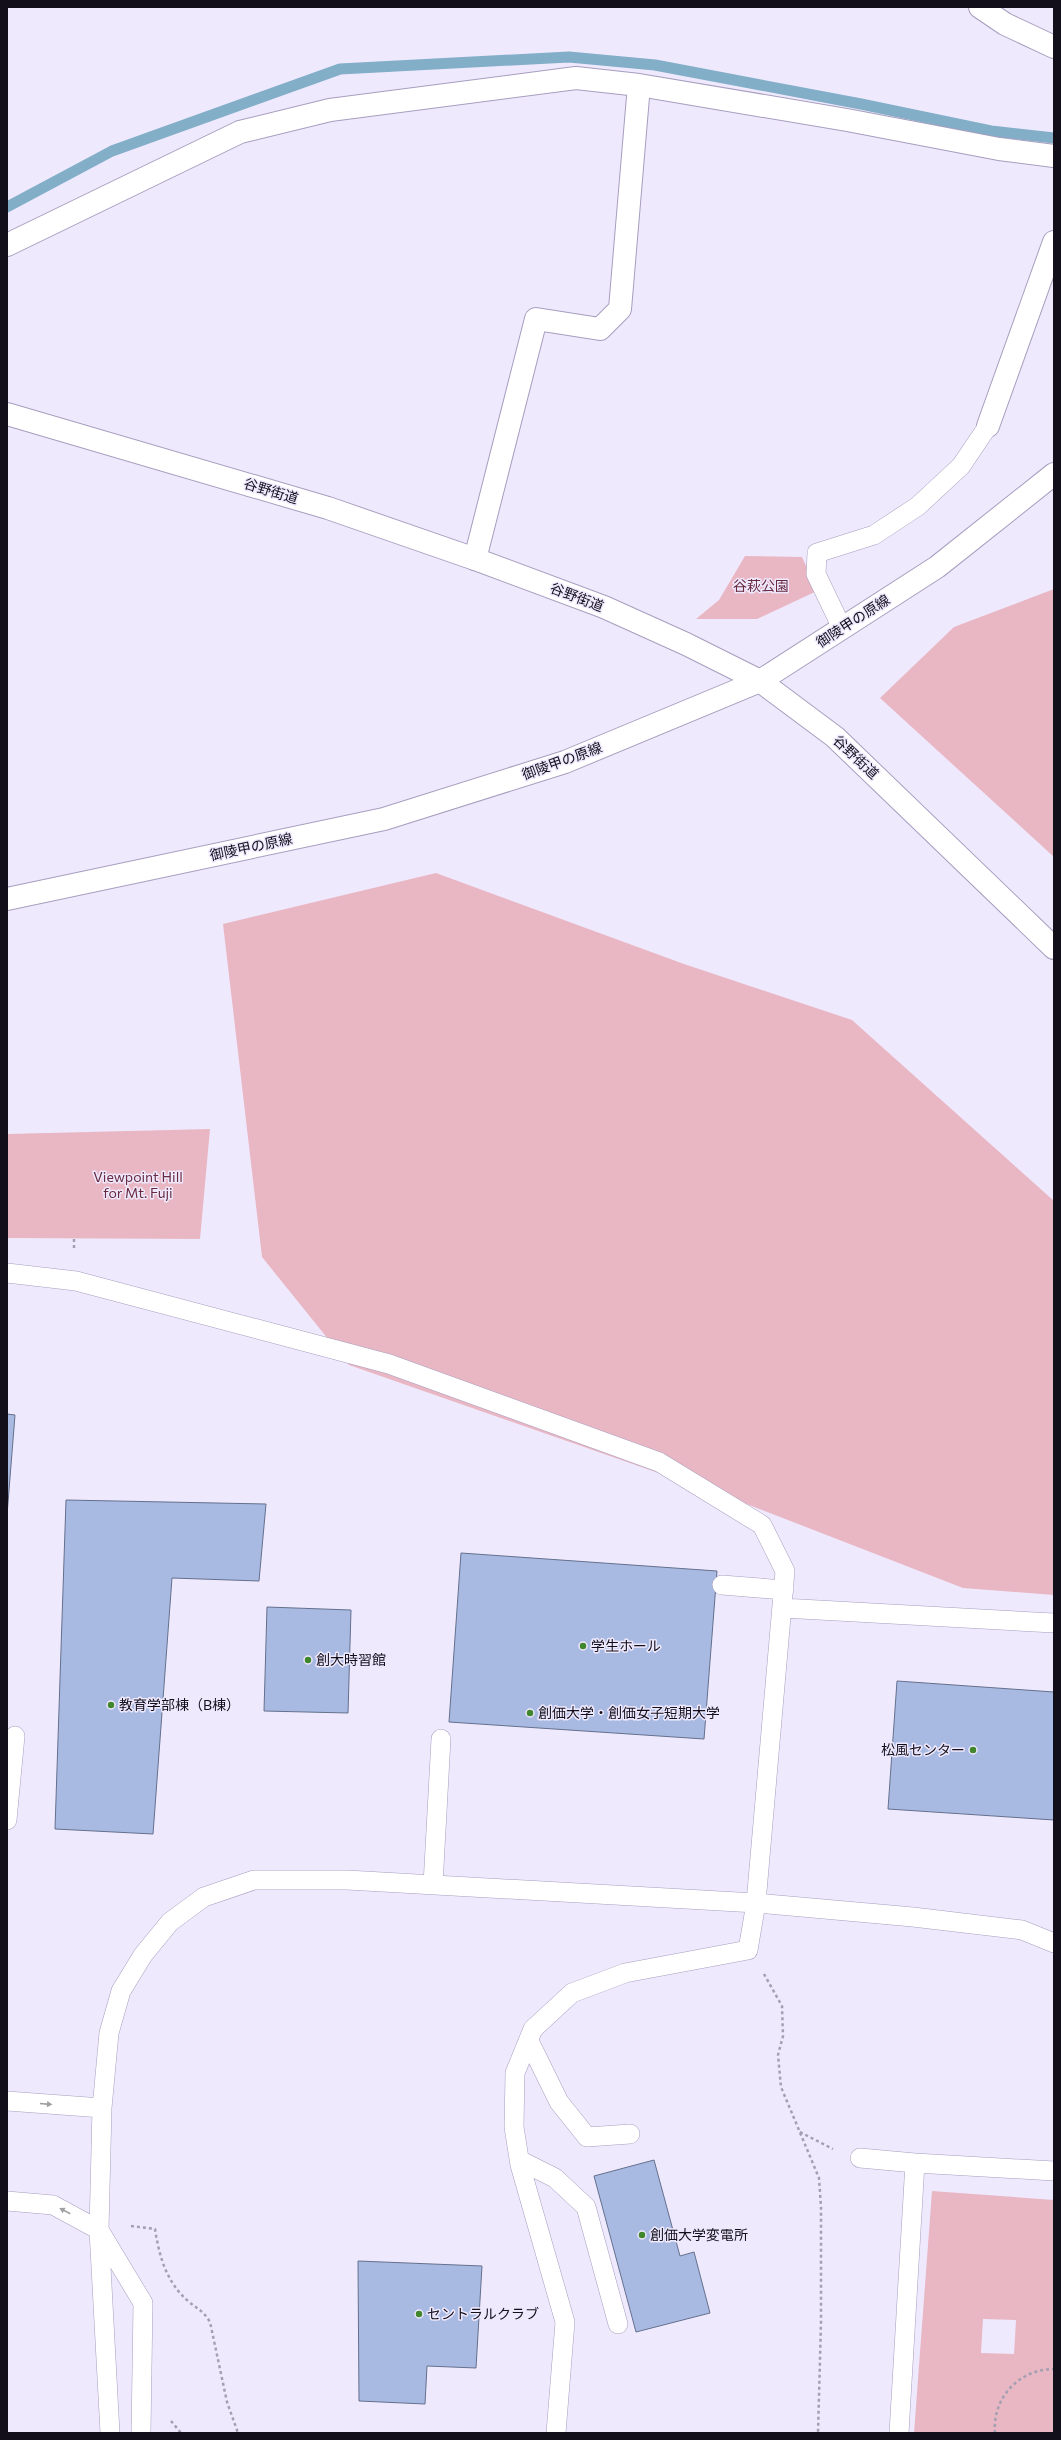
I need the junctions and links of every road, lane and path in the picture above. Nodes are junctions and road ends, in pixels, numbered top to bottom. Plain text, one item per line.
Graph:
1 (980, 7) edge
2 (1054, 47) edge
3 (640, 85) junction
4 (1054, 156) edge
5 (1054, 242) edge
6 (7, 245) edge
7 (7, 414) edge
8 (988, 426) joint
9 (1054, 474) edge
10 (475, 559) junction
11 (842, 628) junction
12 (760, 681) junction
13 (7, 899) edge
14 (1054, 948) edge
15 (7, 1273) edge
16 (722, 1585) dead end
17 (783, 1599) junction
18 (1054, 1623) edge
19 (14, 1736) dead end
20 (441, 1739) dead end
21 (7, 1820) edge
22 (433, 1885) junction
23 (756, 1903) junction
24 (1054, 1943) edge
25 (748, 1950) junction
26 (528, 2041) junction
27 (7, 2101) edge
28 (102, 2108) junction
29 (800, 2132) junction
30 (630, 2134) dead end
31 (860, 2158) joint
32 (519, 2160) junction
33 (915, 2163) junction
34 (1054, 2171) edge
35 (7, 2201) edge
36 (99, 2230) junction
37 (618, 2324) dead end
38 (1054, 2369) edge
39 (110, 2433) edge
40 (141, 2433) edge
41 (238, 2433) edge
42 (556, 2433) edge
43 (818, 2433) edge
44 (898, 2433) edge
45 (995, 2433) edge

1 - 2 street
3 - 4 street
3 - 6 street
3 - 10 street
5 - 8 street
7 - 10 street, 谷野街道
8 - 11 lane
9 - 11 street, 御陵甲の原線
10 - 12 street, 谷野街道
11 - 12 street, 御陵甲の原線
12 - 13 street, 御陵甲の原線
12 - 14 street, 谷野街道
15 - 17 lane
16 - 17 lane
17 - 18 lane
17 - 23 lane
19 - 21 lane
20 - 22 lane
22 - 23 lane
22 - 28 lane
23 - 24 lane
23 - 25 lane
25 - 26 lane
25 - 29 path
26 - 30 lane
26 - 32 lane
27 -> 28 lane
28 - 36 lane
29 - 31 path
29 - 43 path
31 - 33 lane
32 - 37 lane
32 - 42 lane
33 - 34 lane
33 - 44 lane
36 -> 35 lane
36 - 39 lane
36 - 40 lane
36 - 41 path
38 - 45 path

